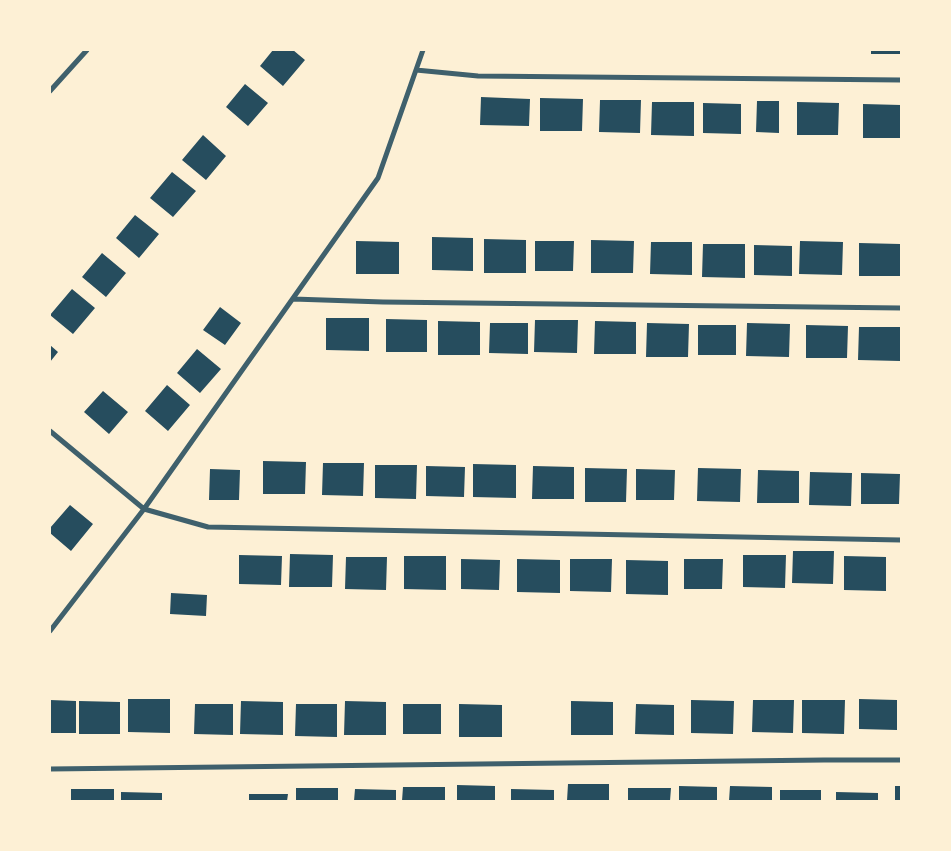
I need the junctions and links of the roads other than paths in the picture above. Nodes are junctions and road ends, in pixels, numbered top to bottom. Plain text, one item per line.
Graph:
1 (87, 50) edge
2 (423, 50) edge
3 (416, 70) junction
4 (901, 80) edge
5 (50, 91) edge
6 (293, 299) junction
7 (901, 308) edge
8 (50, 431) edge
9 (144, 509) junction
10 (901, 540) edge
11 (50, 631) edge
12 (901, 760) edge
13 (50, 769) edge

1 - 5 street
2 - 3 street
3 - 4 street
3 - 6 street
6 - 7 street
6 - 9 street
8 - 9 street
9 - 10 street
9 - 11 street
12 - 13 street

